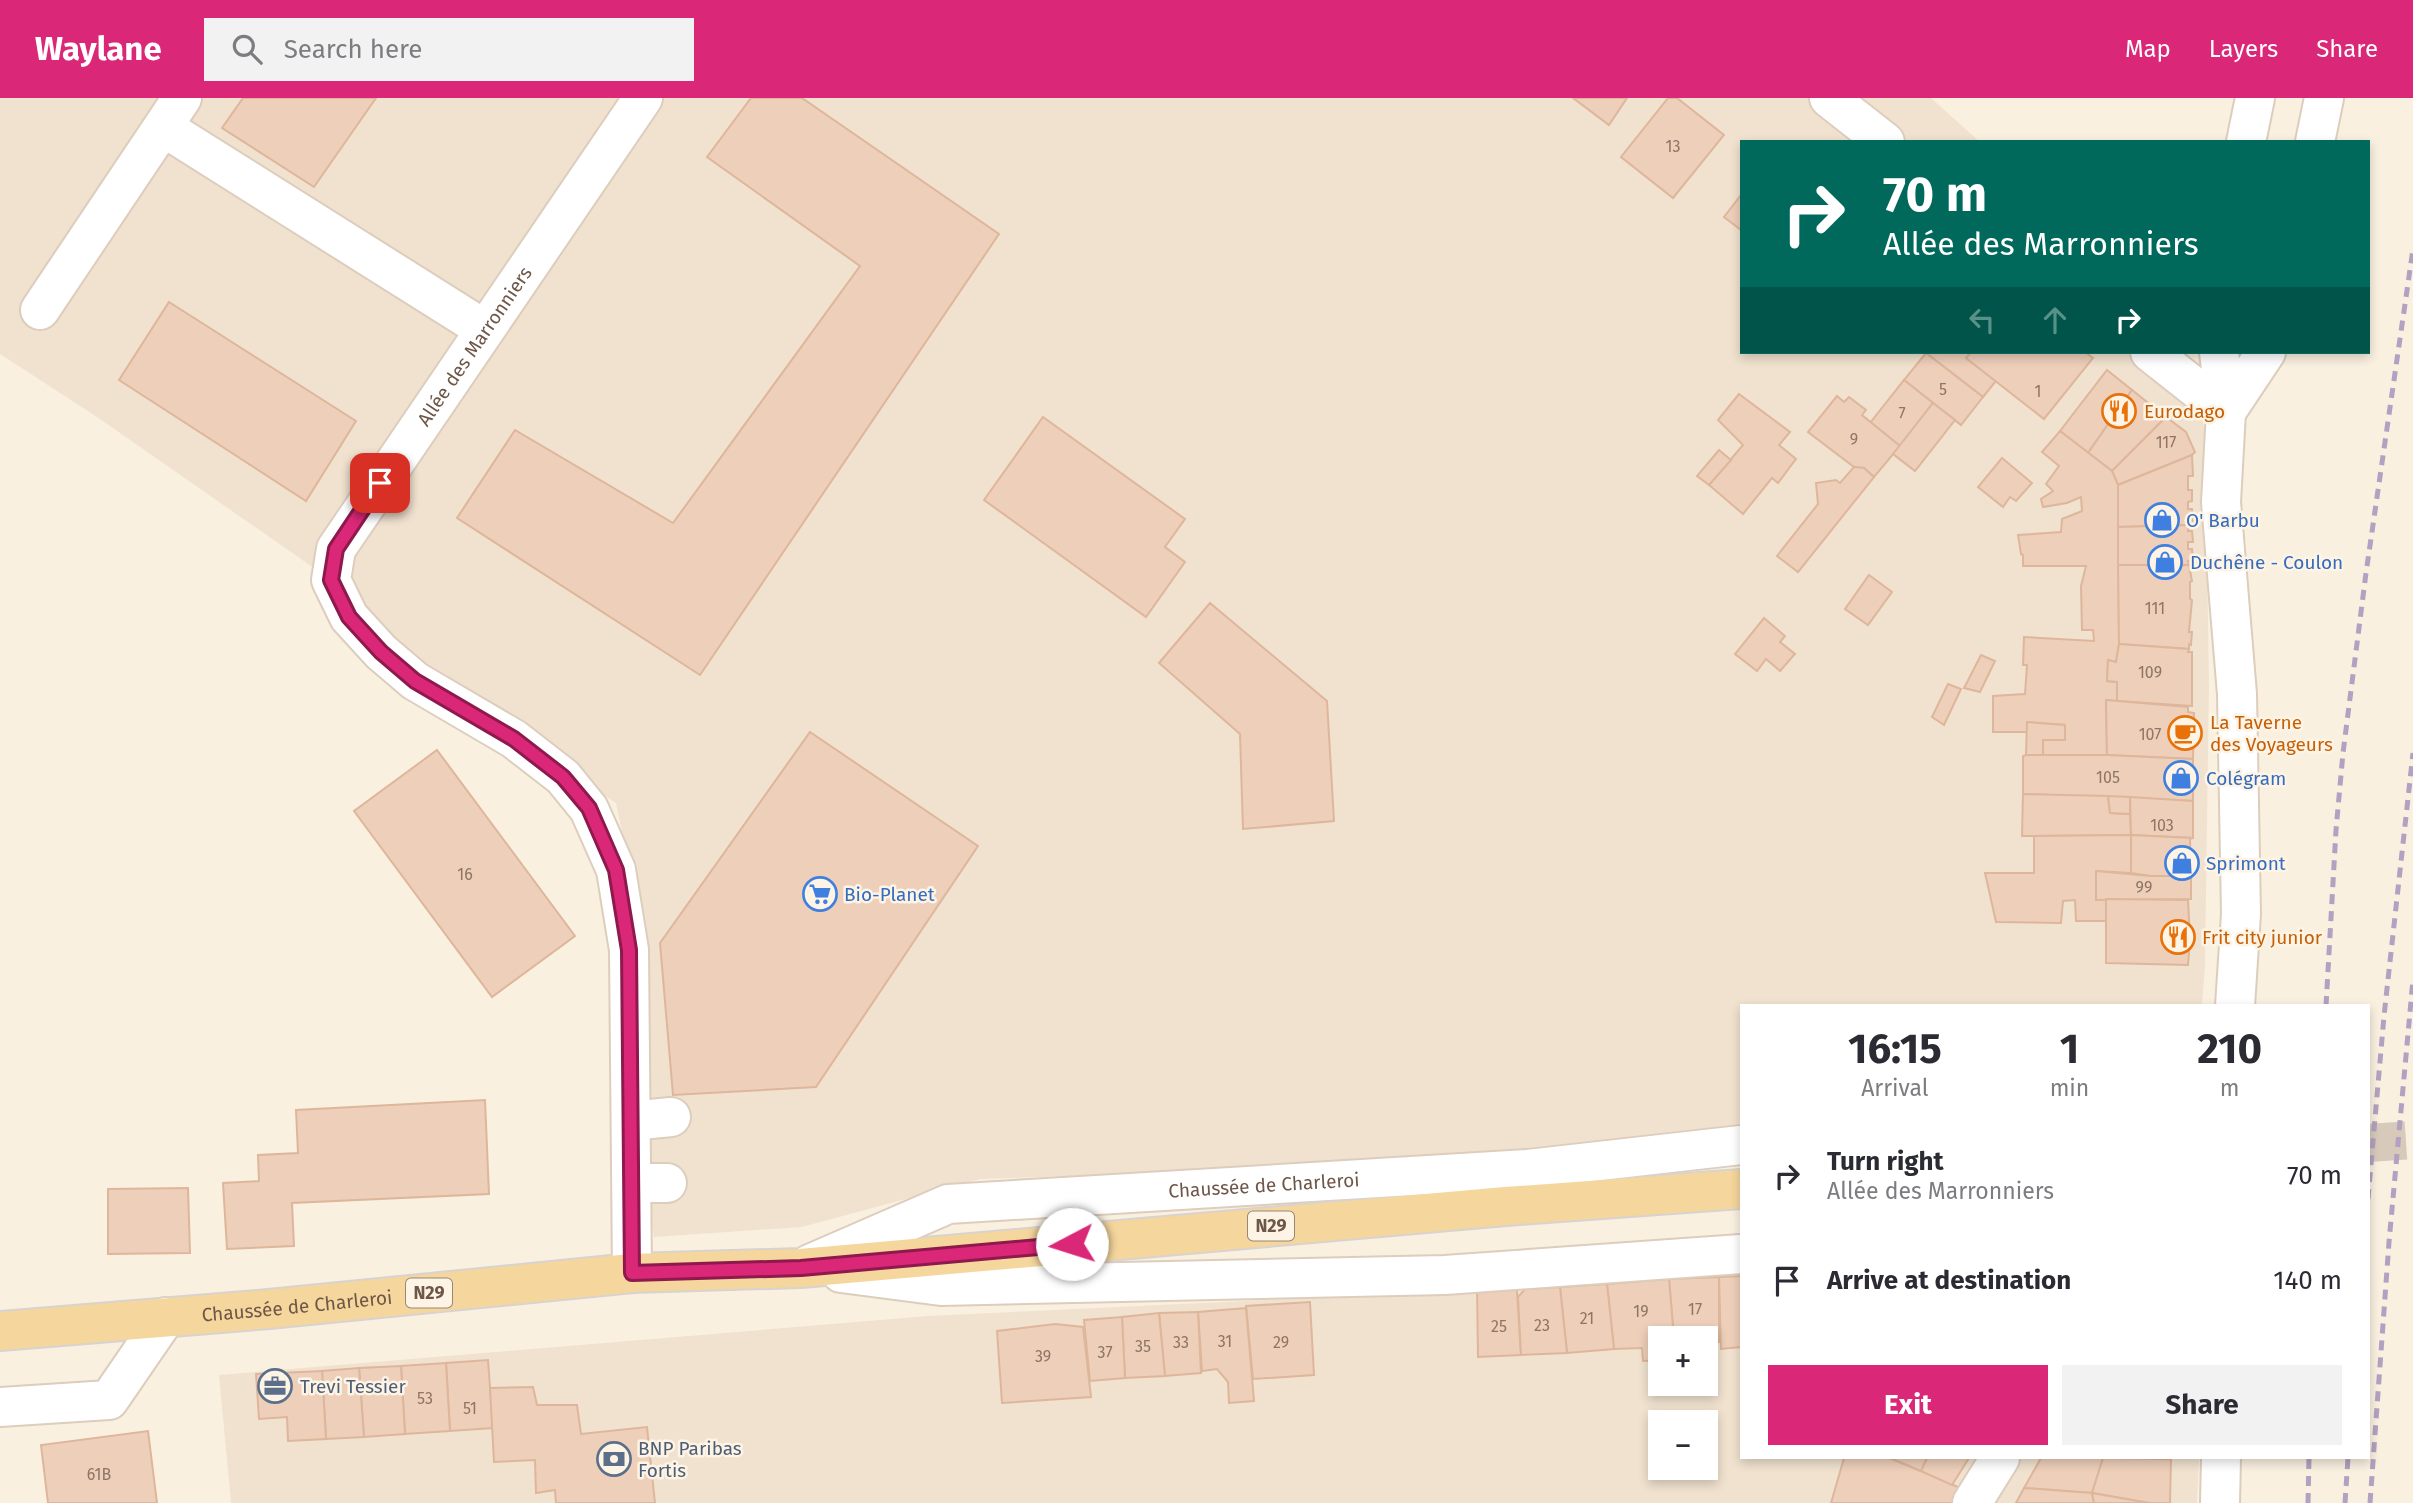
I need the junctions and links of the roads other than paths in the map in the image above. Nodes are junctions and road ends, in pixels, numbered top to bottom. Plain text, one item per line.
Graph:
1 (643, 98) edge
2 (1829, 98) edge
3 (2255, 98) edge
4 (2324, 98) edge
5 (172, 112) edge
6 (1882, 140) edge
7 (2246, 140) edge
8 (2315, 140) edge
9 (40, 310) dead end
10 (484, 330) junction
11 (2152, 354) edge
12 (2219, 354) edge
13 (2265, 354) edge
14 (2225, 412) junction
15 (2235, 1004) edge
16 (671, 1117) dead end
17 (631, 1121) junction
18 (1740, 1145) edge
19 (1740, 1189) edge
20 (1740, 1254) edge
21 (801, 1268) junction
22 (632, 1273) junction
23 (166, 1317) junction
24 (0, 1331) edge
25 (0, 1407) edge
26 (1999, 1459) edge
27 (2221, 1459) edge
28 (1972, 1503) edge
29 (2220, 1503) edge

1 - 10 street, Allée des Marronniers
2 - 6 street
3 - 7 street
4 - 8 street
5 - 9 street
5 - 10 street
10 - 17 street, Allée des Marronniers
11 - 14 street
12 - 14 street
13 - 14 street
14 - 15 street
16 - 17 street
17 - 22 street, Allée des Marronniers
18 - 21 street, Chaussée de Charleroi / N29
19 - 21 main road, Chaussée de Charleroi / N29
20 - 21 street, Chaussée de Charleroi / N29
21 - 22 main road, Chaussée de Charleroi / N29
22 - 23 main road, Chaussée de Charleroi / N29
23 - 24 main road, Chaussée de Charleroi / N29
23 - 25 street
26 - 28 street
27 - 29 street

